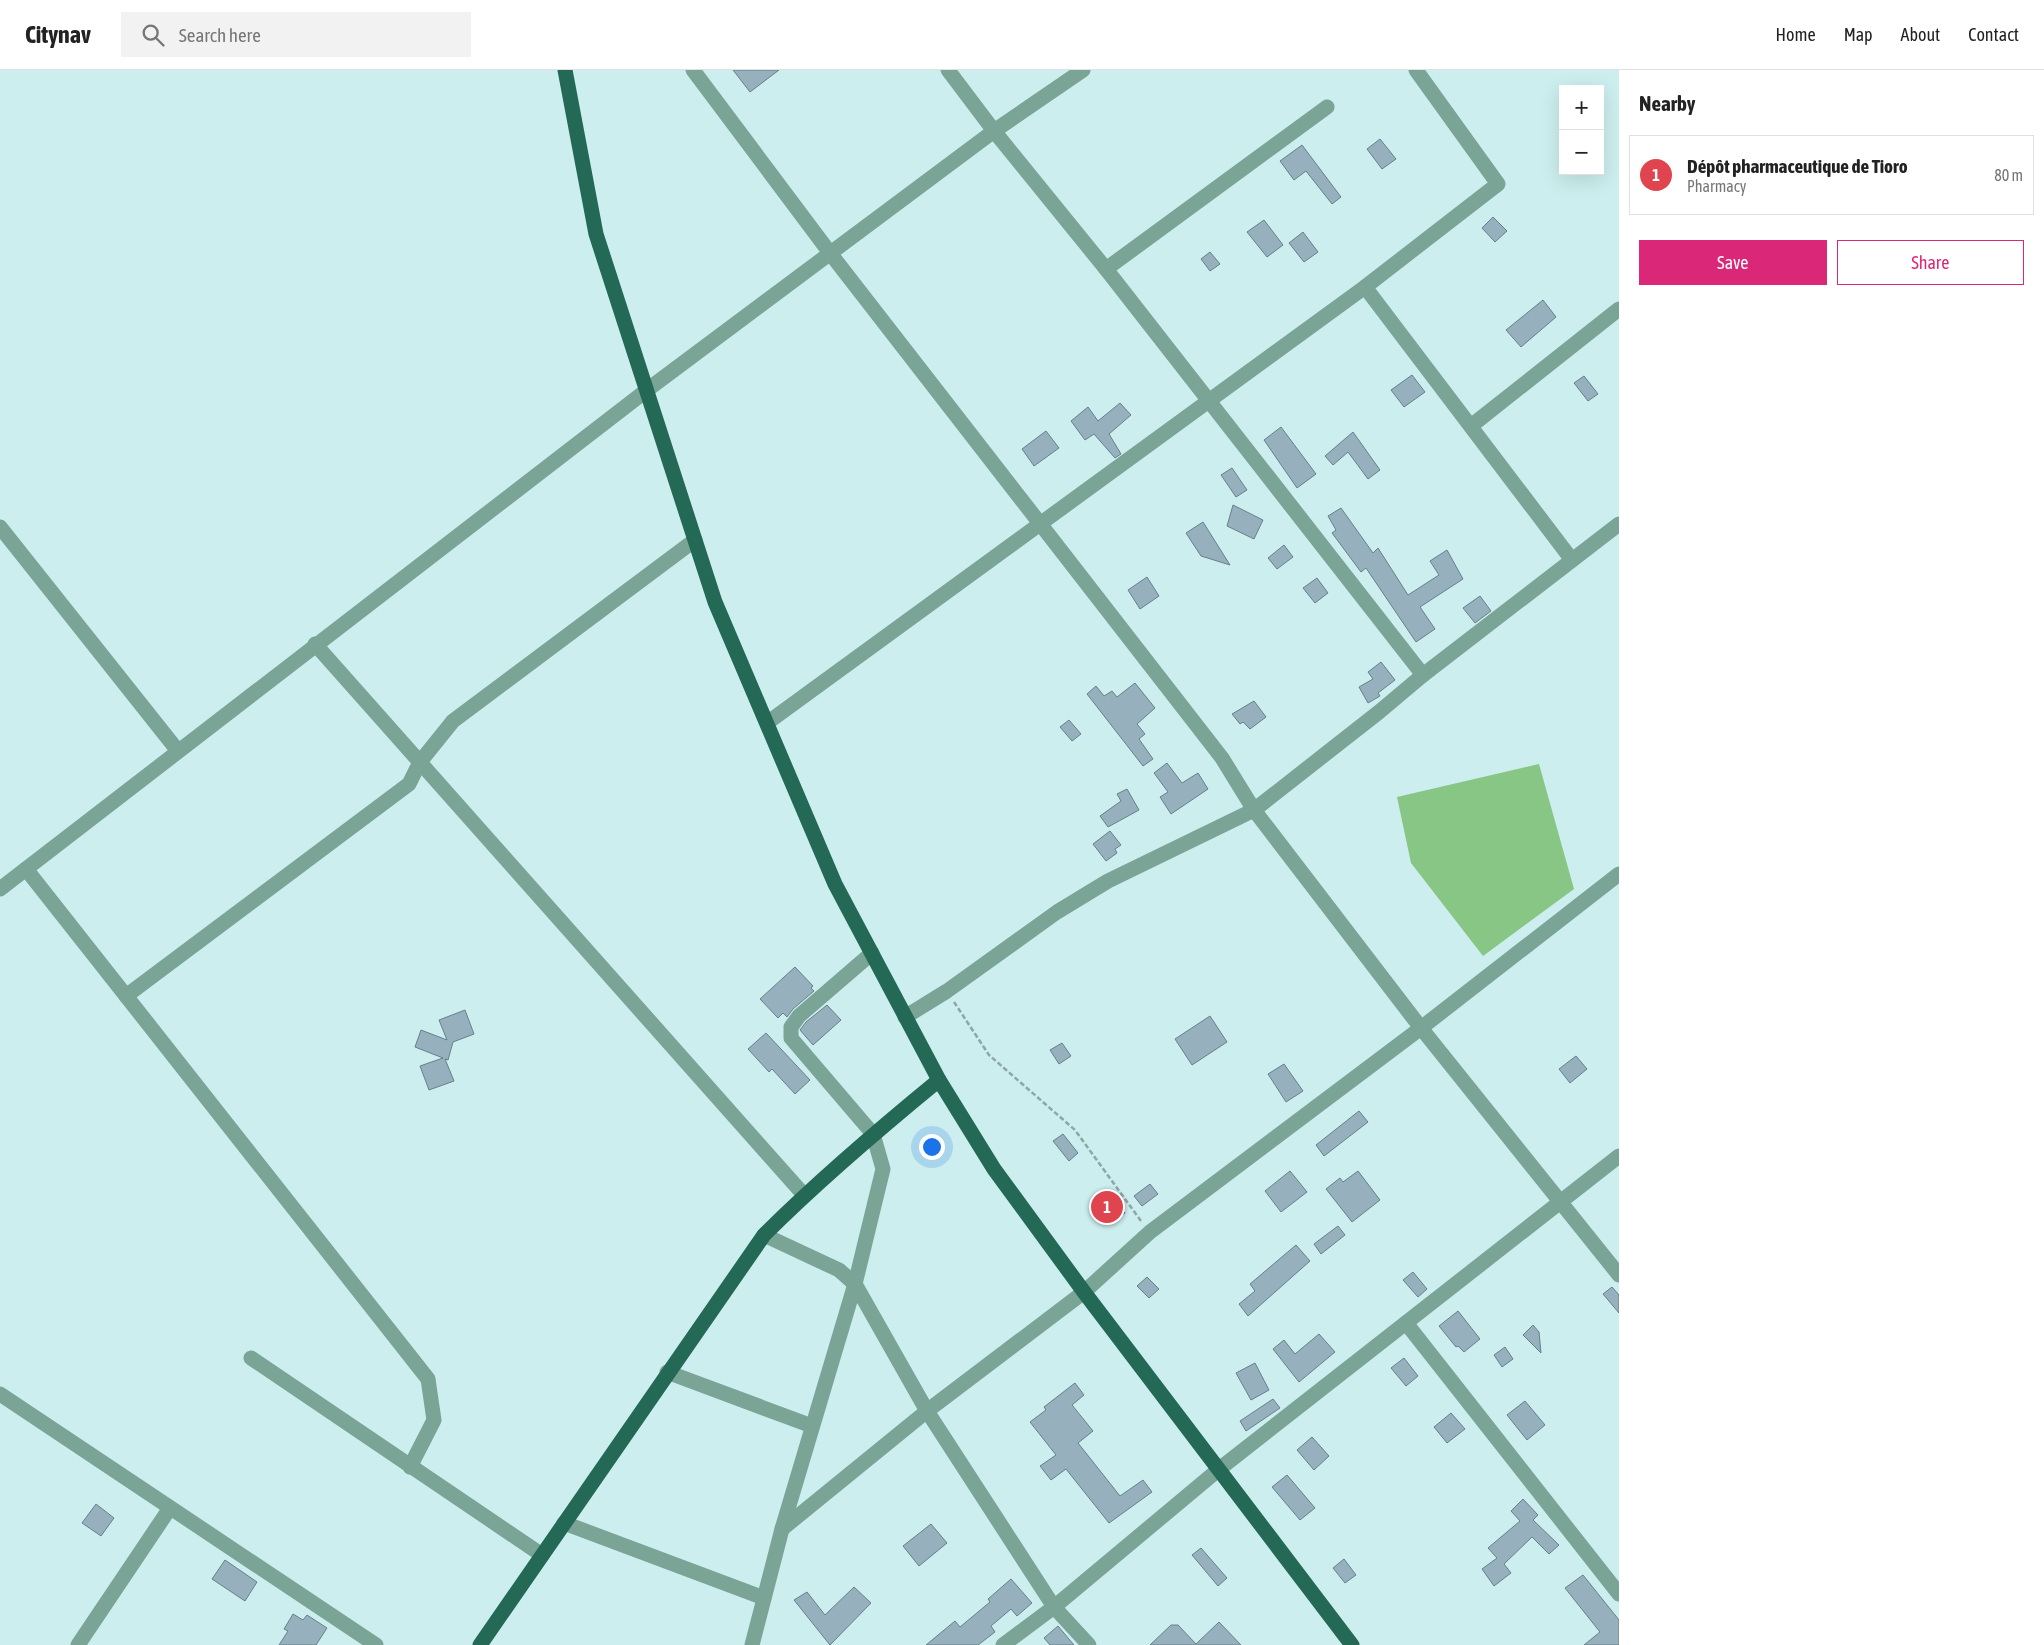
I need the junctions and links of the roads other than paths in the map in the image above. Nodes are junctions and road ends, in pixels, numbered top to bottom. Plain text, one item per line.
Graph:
1 (565, 70) edge
2 (693, 70) edge
3 (948, 70) edge
4 (1083, 70) edge
5 (1416, 70) edge
6 (1327, 107) dead end
7 (994, 131) junction
8 (830, 252) junction
9 (1106, 269) junction
10 (1365, 286) junction
11 (1619, 309) edge
12 (647, 390) junction
13 (1209, 400) junction
14 (1471, 426) junction
15 (1041, 523) junction
16 (1619, 524) edge
17 (0, 527) edge
18 (695, 540) junction
19 (1572, 560) junction
20 (315, 644) junction
21 (1423, 675) junction
22 (767, 723) junction
23 (178, 751) junction
24 (420, 762) junction
25 (1254, 810) junction
26 (26, 869) junction
27 (1619, 874) edge
28 (0, 889) edge
29 (872, 953) junction
30 (126, 996) junction
31 (906, 1016) junction
32 (1421, 1028) junction
33 (939, 1080) junction
34 (873, 1134) junction
35 (1619, 1156) edge
36 (804, 1195) junction
37 (1562, 1201) junction
38 (764, 1235) junction
39 (1619, 1275) edge
40 (855, 1284) junction
41 (1084, 1292) junction
42 (1406, 1323) junction
43 (251, 1358) dead end
44 (667, 1372) junction
45 (0, 1394) edge
46 (927, 1410) junction
47 (812, 1426) junction
48 (410, 1467) junction
49 (1218, 1470) junction
50 (170, 1508) junction
51 (564, 1523) junction
52 (782, 1529) junction
53 (542, 1555) junction
54 (1619, 1594) edge
55 (764, 1598) junction
56 (1054, 1606) junction
57 (78, 1645) edge
58 (376, 1645) edge
59 (480, 1645) edge
60 (752, 1645) edge
61 (1002, 1645) edge
62 (1089, 1645) edge
63 (1352, 1645) edge

1 - 12 main road
2 - 8 street
3 - 7 street
4 - 7 street
5 - 10 street
6 - 9 street
7 - 8 street
7 - 9 street
8 - 12 street
8 - 15 street
9 - 13 street
10 - 13 street
10 - 14 street
11 - 14 street
12 - 18 main road
12 - 20 street
13 - 15 street
13 - 21 street
14 - 19 street
15 - 22 street
15 - 25 street
16 - 19 street
17 - 23 street
18 - 22 main road
18 - 24 street
19 - 21 street
20 - 23 street
20 - 24 street
21 - 25 street
22 - 29 main road
23 - 26 street
24 - 30 street
24 - 36 street
25 - 31 street
25 - 32 street
26 - 28 street
26 - 30 street
27 - 32 street
29 - 31 main road
29 - 34 street
30 - 48 street
31 - 33 main road
32 - 37 street
32 - 41 street
33 - 34 main road
33 - 41 main road
34 - 36 main road
34 - 40 street
35 - 37 street
36 - 38 main road
37 - 39 street
37 - 42 street
38 - 40 street
38 - 44 main road
40 - 46 street
40 - 47 street
41 - 46 street
41 - 49 main road
42 - 49 street
42 - 54 street
43 - 48 street
44 - 47 street
44 - 51 main road
45 - 50 street
46 - 52 street
46 - 56 street
47 - 52 street
48 - 53 street
49 - 56 street
49 - 63 main road
50 - 57 street
50 - 58 street
51 - 53 main road
51 - 55 street
52 - 55 street
53 - 59 main road
55 - 60 street
56 - 61 street
56 - 62 street

